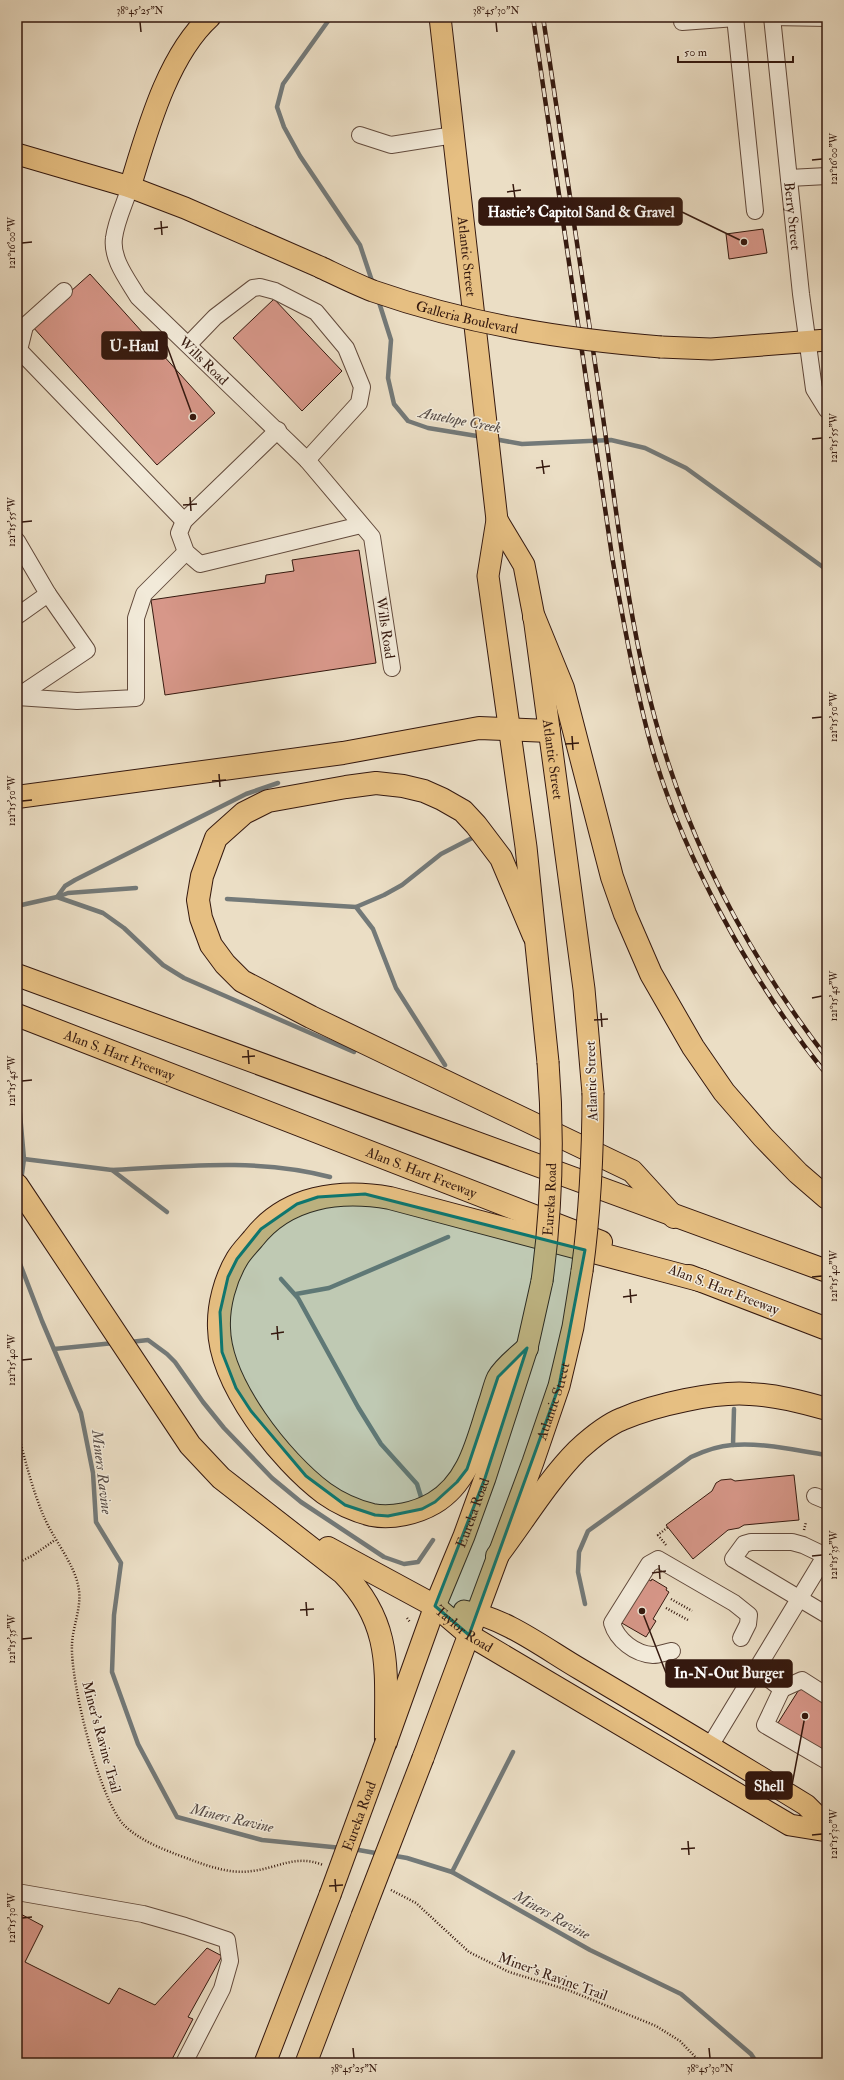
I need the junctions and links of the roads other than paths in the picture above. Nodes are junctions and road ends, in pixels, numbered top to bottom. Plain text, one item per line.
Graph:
1 (210, 17) edge
2 (440, 17) edge
3 (682, 17) edge
4 (736, 17) edge
5 (772, 17) edge
6 (827, 18) edge
7 (360, 135) dead end
8 (454, 136) junction
9 (17, 154) edge
10 (827, 176) edge
11 (789, 178) junction
12 (130, 187) junction
13 (755, 211) dead end
14 (64, 291) dead end
15 (817, 341) edge
16 (189, 344) junction
17 (827, 410) edge
18 (278, 430) junction
19 (307, 460) junction
20 (497, 520) junction
21 (184, 521) junction
22 (362, 525) junction
23 (17, 541) edge
24 (186, 552) junction
25 (48, 594) junction
26 (17, 616) edge
27 (534, 618) junction
28 (392, 668) dead end
29 (508, 729) junction
30 (549, 731) junction
31 (17, 797) edge
32 (534, 936) junction
33 (17, 975) edge
34 (17, 1015) edge
35 (17, 1186) edge
36 (827, 1198) edge
37 (674, 1217) junction
38 (827, 1271) edge
39 (703, 1281) junction
40 (827, 1329) edge
41 (527, 1348) junction
42 (827, 1409) edge
43 (268, 1515) junction
44 (826, 1554) edge
45 (497, 1556) junction
46 (800, 1598) junction
47 (435, 1606) junction
48 (477, 1613) junction
49 (827, 1615) edge
50 (469, 1636) junction
51 (741, 1638) dead end
52 (672, 1651) dead end
53 (757, 1670) junction
54 (782, 1689) junction
55 (827, 1696) edge
56 (386, 1742) junction
57 (710, 1746) junction
58 (827, 1761) edge
59 (827, 1826) edge
60 (827, 1831) edge
61 (17, 1892) edge
62 (184, 2063) edge
63 (265, 2063) edge
64 (306, 2063) edge

1 - 12 main road, Wills Road
2 - 8 main road, Atlantic Street
3 - 4 street
4 - 13 street
5 - 6 street
5 - 11 street, Berry Street
7 - 8 street
8 - 20 main road, Atlantic Street
9 - 12 main road, Galleria Boulevard
10 - 11 street
11 - 15 street, Berry Street
12 - 15 main road, Galleria Boulevard, bridge
12 - 16 street, Wills Road
14 - 21 street
15 - 17 street, Berry Street
16 - 18 street, Wills Road
16 - 19 street
18 - 19 street, Wills Road
18 - 21 street
19 - 22 street, Wills Road
20 - 27 main road, Atlantic Street
20 - 29 main road, Atlantic Street
21 - 24 street
22 - 24 street
22 - 28 street, Wills Road
23 - 25 street
24 - 25 street
25 - 26 street
27 - 30 main road, Atlantic Street
27 - 36 highway
29 - 30 highway
29 - 31 highway
29 - 32 main road, Atlantic Street
30 - 45 main road, Atlantic Street, bridge
32 - 37 highway
32 - 41 main road, Eureka Road, bridge
33 - 37 highway
34 - 39 highway, Alan S. Hart Freeway
35 - 43 highway
37 - 38 highway
39 - 40 highway, Alan S. Hart Freeway
39 - 41 highway
41 - 47 main road, Eureka Road
42 - 45 highway
43 - 47 highway
43 - 56 highway
44 - 46 street
44 - 46 street
45 - 48 main road, Atlantic Street
46 - 49 street
46 - 53 street
47 - 48 main road, Taylor Road
47 - 50 main road, Taylor Road
47 - 56 main road, Eureka Road
48 - 50 main road, Atlantic Street
48 - 57 main road, Taylor Road
50 - 60 main road, Taylor Road
50 - 64 main road, bridge
51 - 52 street
53 - 54 street
53 - 57 street
54 - 55 street
54 - 58 street
56 - 63 main road, Eureka Road, bridge
57 - 59 main road, Taylor Road
61 - 62 street

